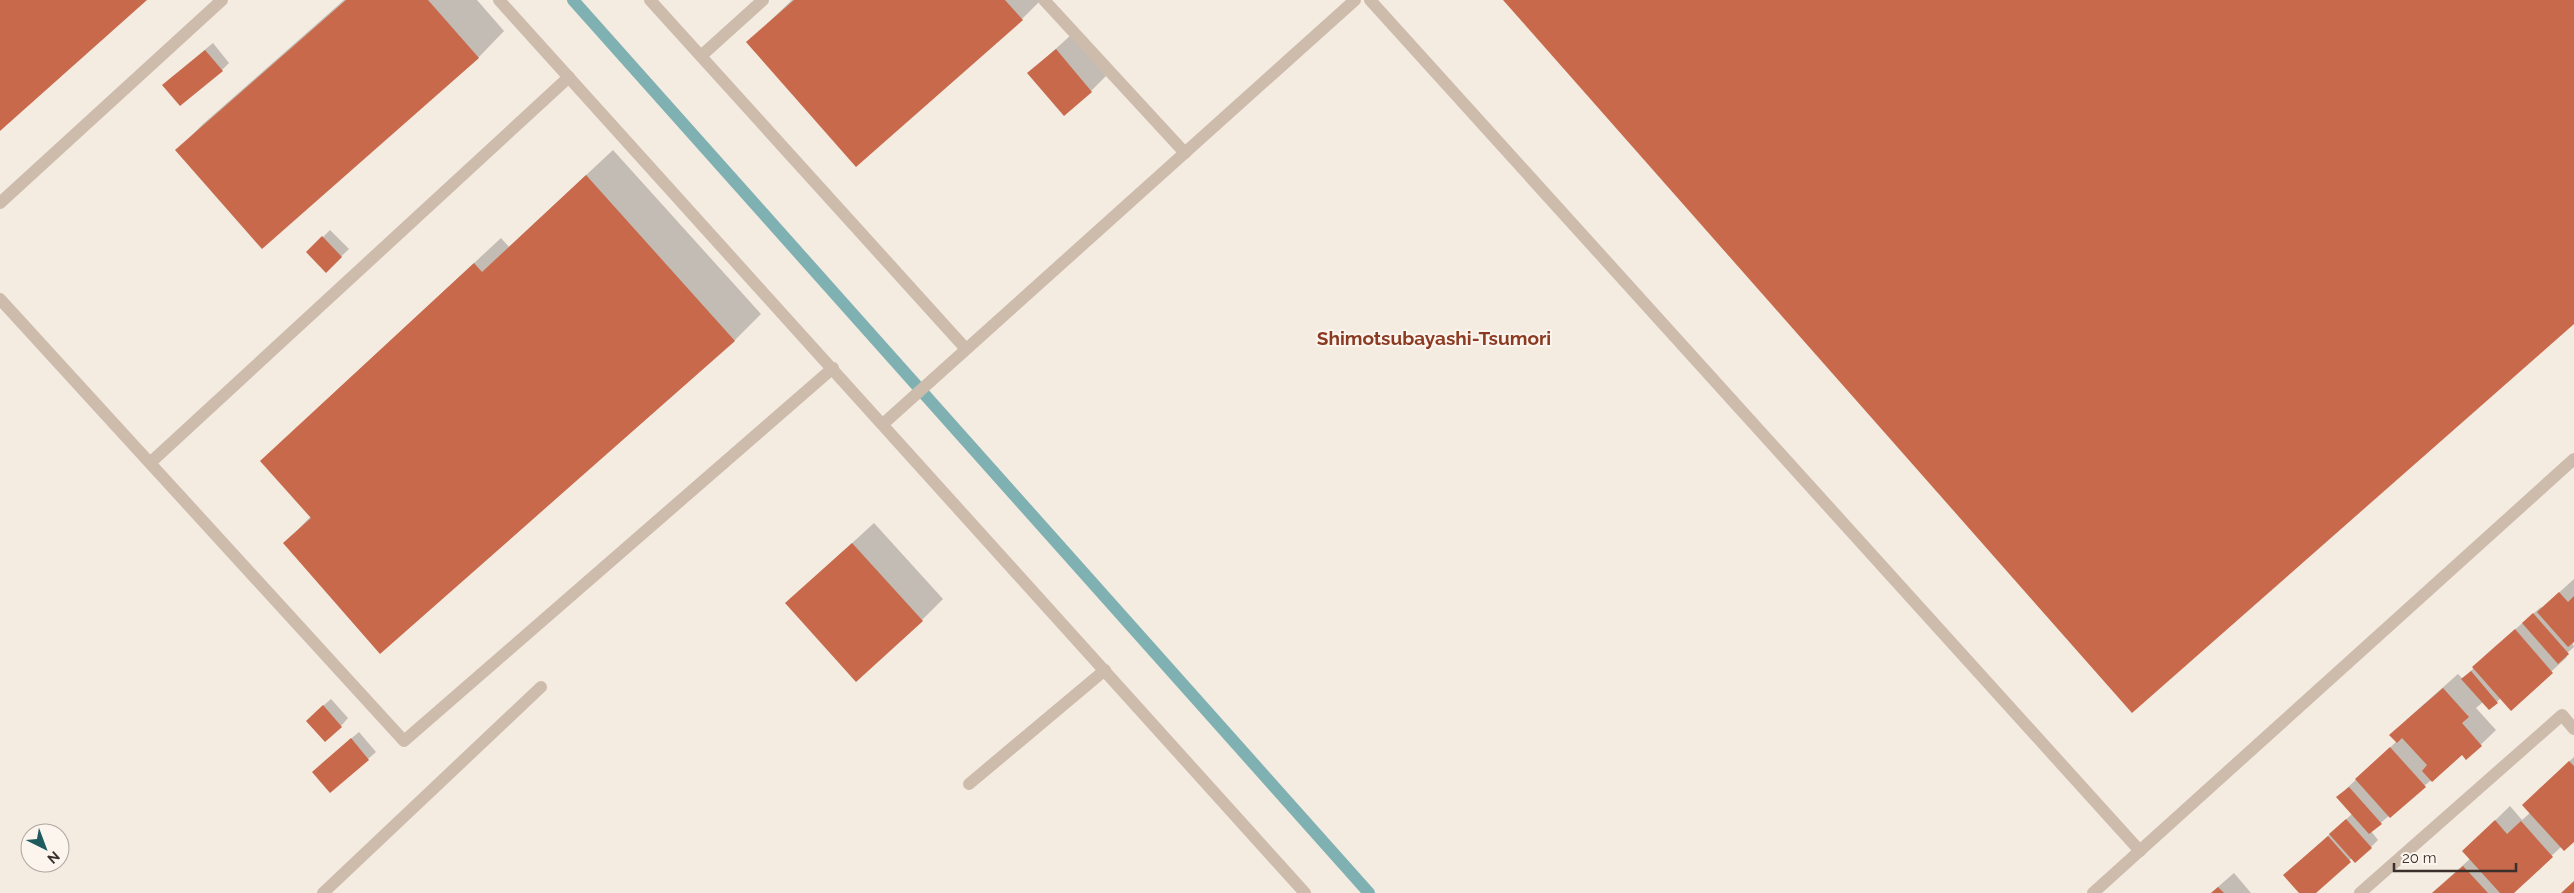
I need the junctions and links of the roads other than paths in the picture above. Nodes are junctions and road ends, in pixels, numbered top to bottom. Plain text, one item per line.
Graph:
1 (222, 0) edge
2 (499, 0) edge
3 (650, 0) edge
4 (763, 0) edge
5 (1044, 0) edge
6 (1355, 0) edge
7 (1370, 0) edge
8 (701, 56) junction
9 (569, 77) junction
10 (1185, 153) junction
11 (0, 203) edge
12 (0, 299) edge
13 (966, 350) junction
14 (833, 368) junction
15 (883, 424) junction
16 (2574, 459) edge
17 (150, 462) junction
18 (1105, 670) junction
19 (541, 687) dead end
20 (2574, 729) edge
21 (969, 784) dead end
22 (2140, 851) junction
23 (323, 893) edge
24 (1305, 893) edge
25 (2093, 893) edge
26 (2360, 893) edge

1 - 11 street
2 - 9 street
3 - 8 street
4 - 8 street
5 - 10 street
6 - 10 street
7 - 22 street
8 - 13 street
9 - 14 street
9 - 17 street
10 - 13 street
12 - 17 street
13 - 15 street
14 - 15 street
14 - 17 street
15 - 18 street
16 - 22 street
18 - 21 street
18 - 24 street
19 - 23 street
20 - 26 street
22 - 25 street

